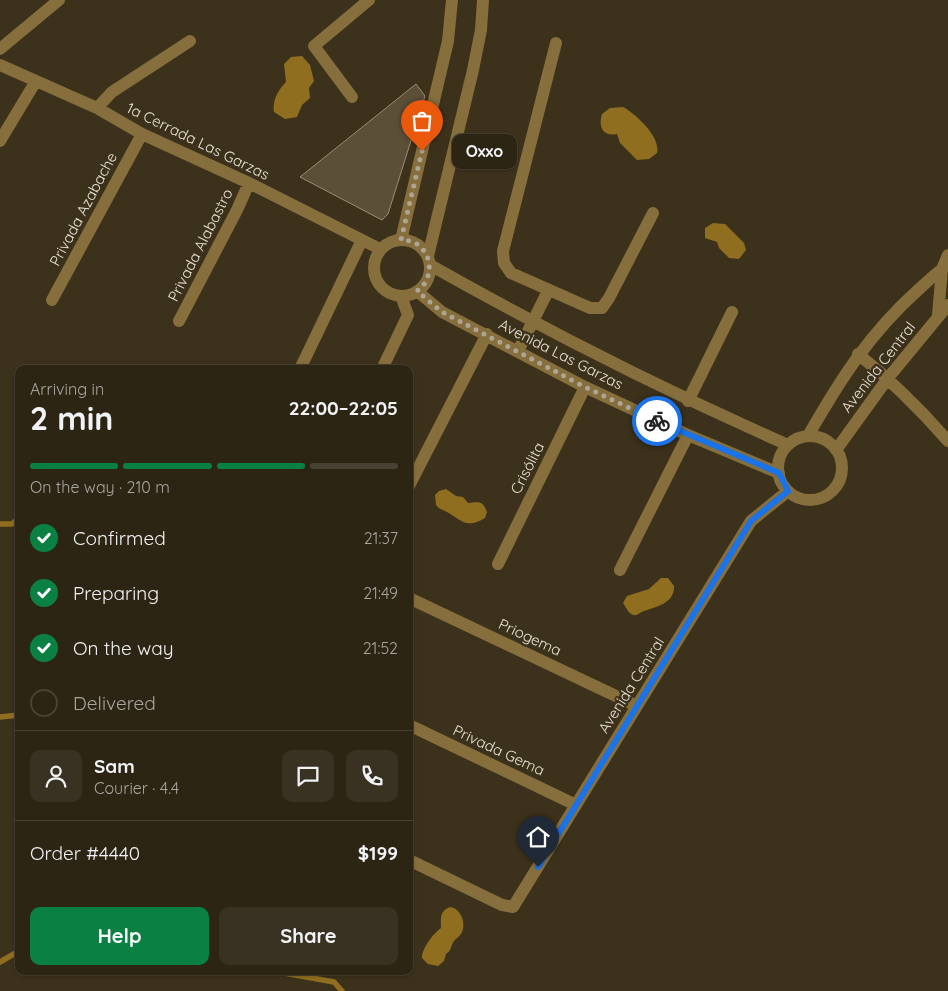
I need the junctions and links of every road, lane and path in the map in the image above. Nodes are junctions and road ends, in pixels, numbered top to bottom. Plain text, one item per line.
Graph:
1 (59, 0) edge
2 (369, 0) edge
3 (452, 0) edge
4 (483, 0) edge
5 (190, 41) dead end
6 (556, 43) dead end
7 (0, 49) edge
8 (0, 65) edge
9 (36, 81) junction
10 (352, 97) dead end
11 (97, 108) junction
12 (142, 134) junction
13 (0, 141) edge
14 (249, 183) junction
15 (653, 213) dead end
16 (362, 240) junction
17 (401, 240) junction
18 (380, 249) junction
19 (948, 255) edge
20 (429, 261) junction
21 (945, 267) edge
22 (417, 291) junction
23 (548, 291) junction
24 (401, 296) junction
25 (52, 300) dead end
26 (948, 305) edge
27 (732, 312) dead end
28 (938, 315) junction
29 (179, 321) dead end
30 (532, 323) junction
31 (487, 334) junction
32 (518, 350) junction
33 (858, 354) junction
34 (302, 365) edge
35 (384, 365) edge
36 (888, 378) junction
37 (585, 387) junction
38 (688, 401) junction
39 (688, 435) junction
40 (808, 436) junction
41 (948, 441) edge
42 (788, 445) junction
43 (836, 450) junction
44 (779, 473) junction
45 (413, 478) edge
46 (788, 491) junction
47 (498, 564) dead end
48 (620, 570) dead end
49 (413, 600) edge
50 (637, 706) junction
51 (413, 726) edge
52 (576, 805) junction
53 (413, 862) edge

1 - 7 street
2 - 10 street
3 - 17 street
4 - 20 street
5 - 11 street
6 - 23 street
8 - 9 street, 1a Cerrada Las Garzas
9 - 11 street, 1a Cerrada Las Garzas
9 - 13 street
11 - 12 street, 1a Cerrada Las Garzas
12 - 14 street, 1a Cerrada Las Garzas
12 - 25 street, Privada Azabache
14 - 16 street, 1a Cerrada Las Garzas
14 - 29 street, Privada Alabastro
15 - 23 street
16 - 18 street, 1a Cerrada Las Garzas
16 - 34 street
17 - 18 street
17 - 20 street, Avenida Las Garzas
18 - 24 street
19 - 21 street
20 - 22 street
20 - 30 street, Avenida Las Garzas
21 - 28 street
21 - 33 street, Avenida Central
22 - 24 street
22 - 31 street, Avenida Las Garzas
23 - 30 street
24 - 35 street
26 - 28 street, Avenida Central
27 - 38 street
28 - 36 street, Avenida Central
30 - 32 street
30 - 38 street, Avenida Las Garzas
31 - 32 street, Avenida Las Garzas
31 - 45 street
32 - 37 street, Avenida Las Garzas
33 - 36 street
33 - 40 street, Avenida Central
36 - 41 street
36 - 43 street, Avenida Central
37 - 39 street, Avenida Las Garzas
37 - 47 street, Crisólita
38 - 42 street, Avenida Las Garzas
39 - 44 street, Avenida Las Garzas
39 - 48 street
40 - 42 street
40 - 43 street
42 - 44 street
43 - 46 street
44 - 46 street
46 - 50 street, Avenida Central
49 - 50 street, Priogema
50 - 52 street, Avenida Central
51 - 52 street, Privada Gema
52 - 53 street, Avenida Central

